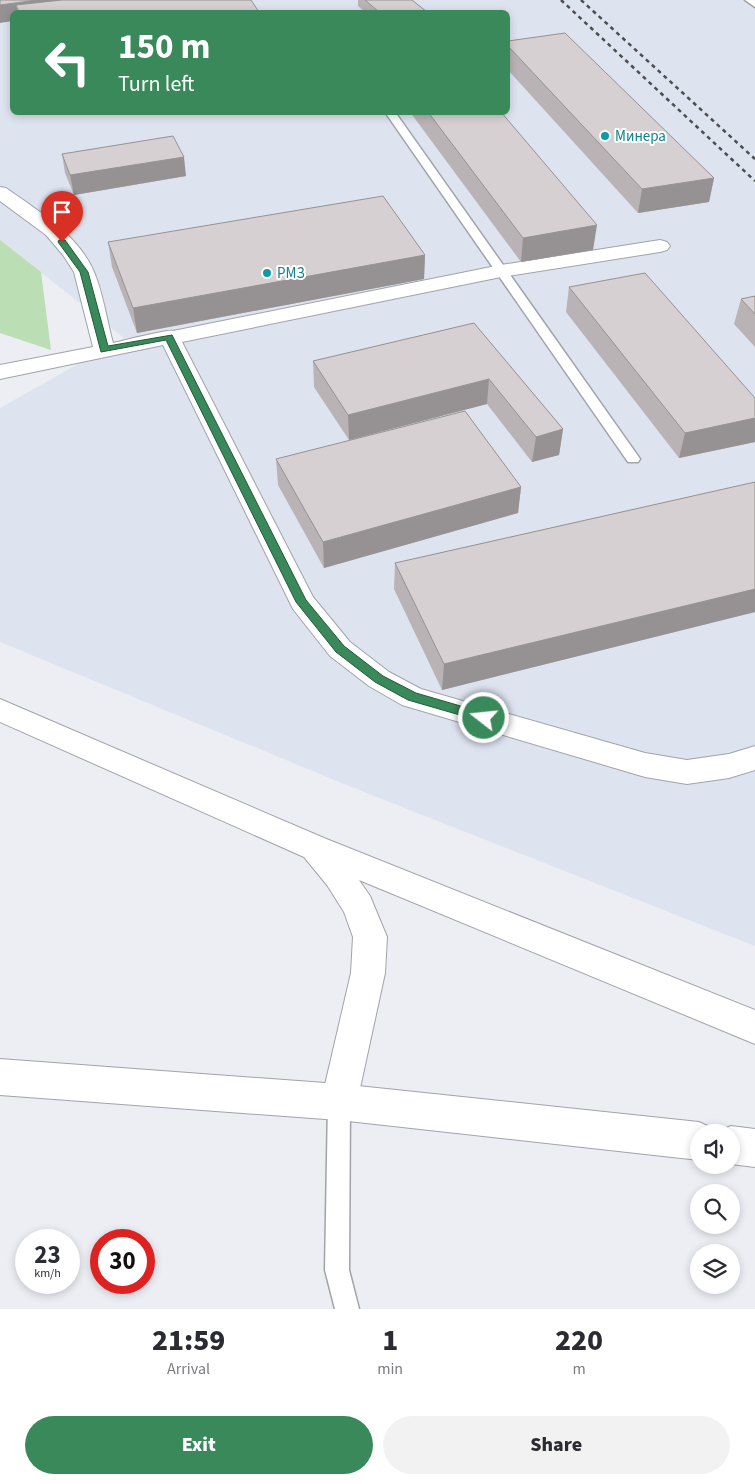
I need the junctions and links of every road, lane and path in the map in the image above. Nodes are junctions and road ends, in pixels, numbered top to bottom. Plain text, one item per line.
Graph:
1 (749, 0) edge
2 (755, 4) edge
3 (392, 115) edge
4 (0, 192) edge
5 (660, 246) dead end
6 (501, 271) junction
7 (169, 336) junction
8 (104, 350) junction
9 (0, 372) edge
10 (632, 459) dead end
11 (0, 710) edge
12 (755, 758) edge
13 (313, 847) junction
14 (755, 1027) edge
15 (0, 1076) edge
16 (339, 1102) junction
17 (690, 1140) edge
18 (740, 1146) edge
19 (755, 1148) edge
20 (347, 1309) edge

1 - 2 lane
3 - 6 lane
4 - 8 main road
5 - 6 main road
6 - 7 main road
6 - 10 lane
7 - 8 main road
7 - 12 main road
8 - 9 main road
11 - 13 main road
13 - 14 main road
13 - 16 main road
15 - 16 main road
16 - 17 main road
16 - 20 lane
18 - 19 main road

